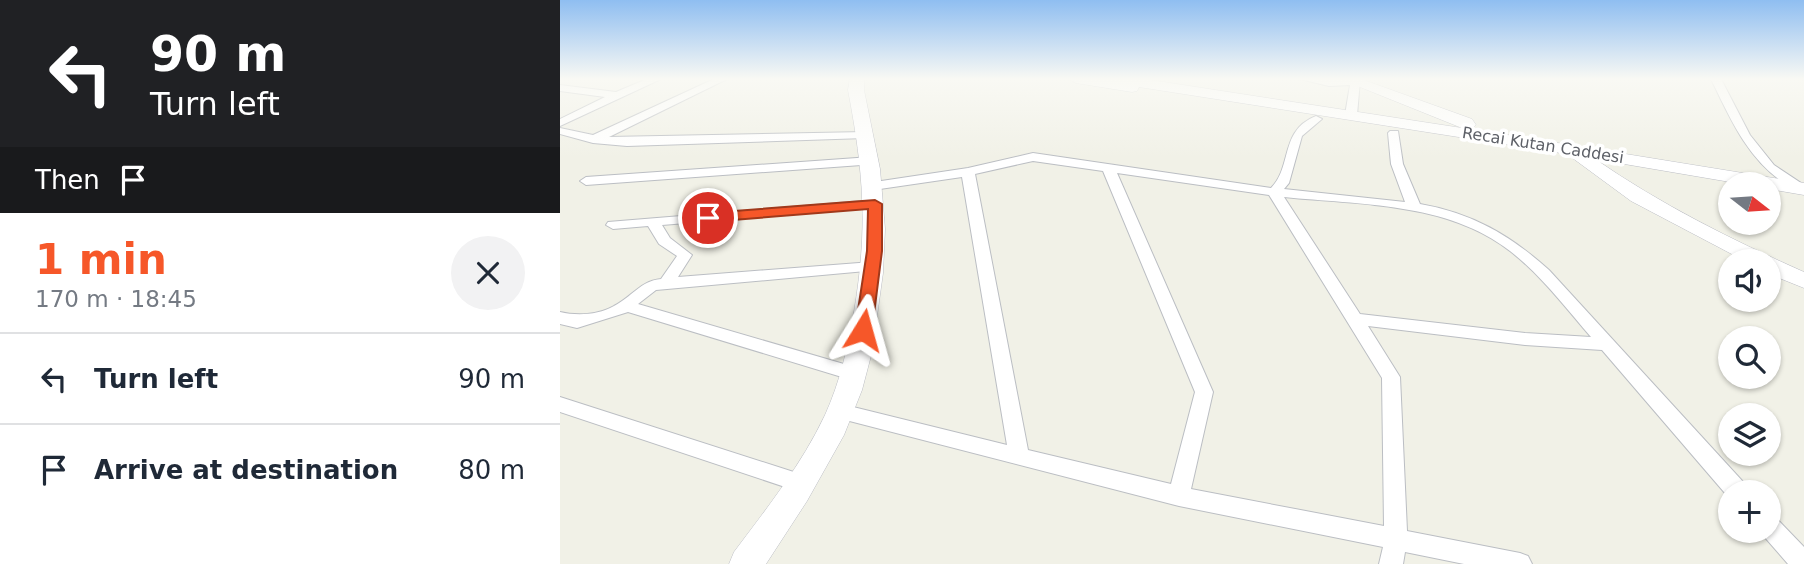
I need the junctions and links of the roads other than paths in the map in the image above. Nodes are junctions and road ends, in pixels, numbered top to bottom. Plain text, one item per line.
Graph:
1 (596, 105) edge
2 (666, 105) edge
3 (860, 105) edge
4 (1234, 105) edge
5 (1288, 105) edge
6 (1351, 105) edge
7 (1421, 105) edge
8 (1729, 105) edge
9 (1351, 115) junction
10 (1316, 119) junction
11 (560, 123) edge
12 (560, 131) edge
13 (1394, 134) junction
14 (865, 135) junction
15 (593, 139) junction
16 (1474, 139) junction
17 (1569, 149) junction
18 (871, 161) junction
19 (1590, 163) junction
20 (1108, 167) junction
21 (968, 172) junction
22 (586, 181) dead end
23 (1718, 185) edge
24 (1274, 192) junction
25 (1802, 192) edge
26 (1782, 193) edge
27 (874, 195) junction
28 (1415, 207) junction
29 (653, 222) junction
30 (613, 225) dead end
31 (1739, 249) edge
32 (872, 267) junction
33 (1781, 270) edge
34 (1804, 281) edge
35 (666, 284) junction
36 (626, 306) junction
37 (560, 318) edge
38 (1354, 319) junction
39 (1605, 344) junction
40 (855, 374) junction
41 (560, 404) edge
42 (841, 412) junction
43 (1018, 456) junction
44 (1727, 480) edge
45 (803, 484) junction
46 (1179, 496) junction
47 (1781, 539) edge
48 (1396, 541) junction
49 (746, 564) edge
50 (1391, 564) edge
51 (1520, 564) edge
52 (1804, 564) edge

1 - 11 street
2 - 15 street
3 - 14 street
4 - 10 street, Recai Kutan Caddesi
5 - 9 main road, Recai Kutan Caddesi
6 - 9 street
7 - 16 street
8 - 25 street
9 - 16 main road, Recai Kutan Caddesi
10 - 13 street, Recai Kutan Caddesi
10 - 24 street
12 - 15 street
13 - 16 street, Recai Kutan Caddesi
13 - 28 street
14 - 15 street
14 - 18 street
16 - 17 main road, Recai Kutan Caddesi
16 - 19 street, Recai Kutan Caddesi
17 - 19 street
17 - 25 main road, Recai Kutan Caddesi
18 - 22 street
18 - 27 street
19 - 23 street, Recai Kutan Caddesi
19 - 31 street
20 - 21 street
20 - 24 street
20 - 46 street
21 - 27 street
21 - 43 street
24 - 28 street
24 - 38 street
25 - 26 street
27 - 29 street
27 - 32 street
28 - 39 street
29 - 30 street
29 - 35 street
32 - 35 street
32 - 40 street
33 - 34 street
35 - 36 street
36 - 37 street
36 - 40 street
38 - 39 street
38 - 48 street
39 - 44 street
40 - 42 street
41 - 45 street
42 - 43 street
42 - 45 street
43 - 46 street
45 - 49 street
46 - 48 street
47 - 52 street
48 - 50 street
48 - 51 street

